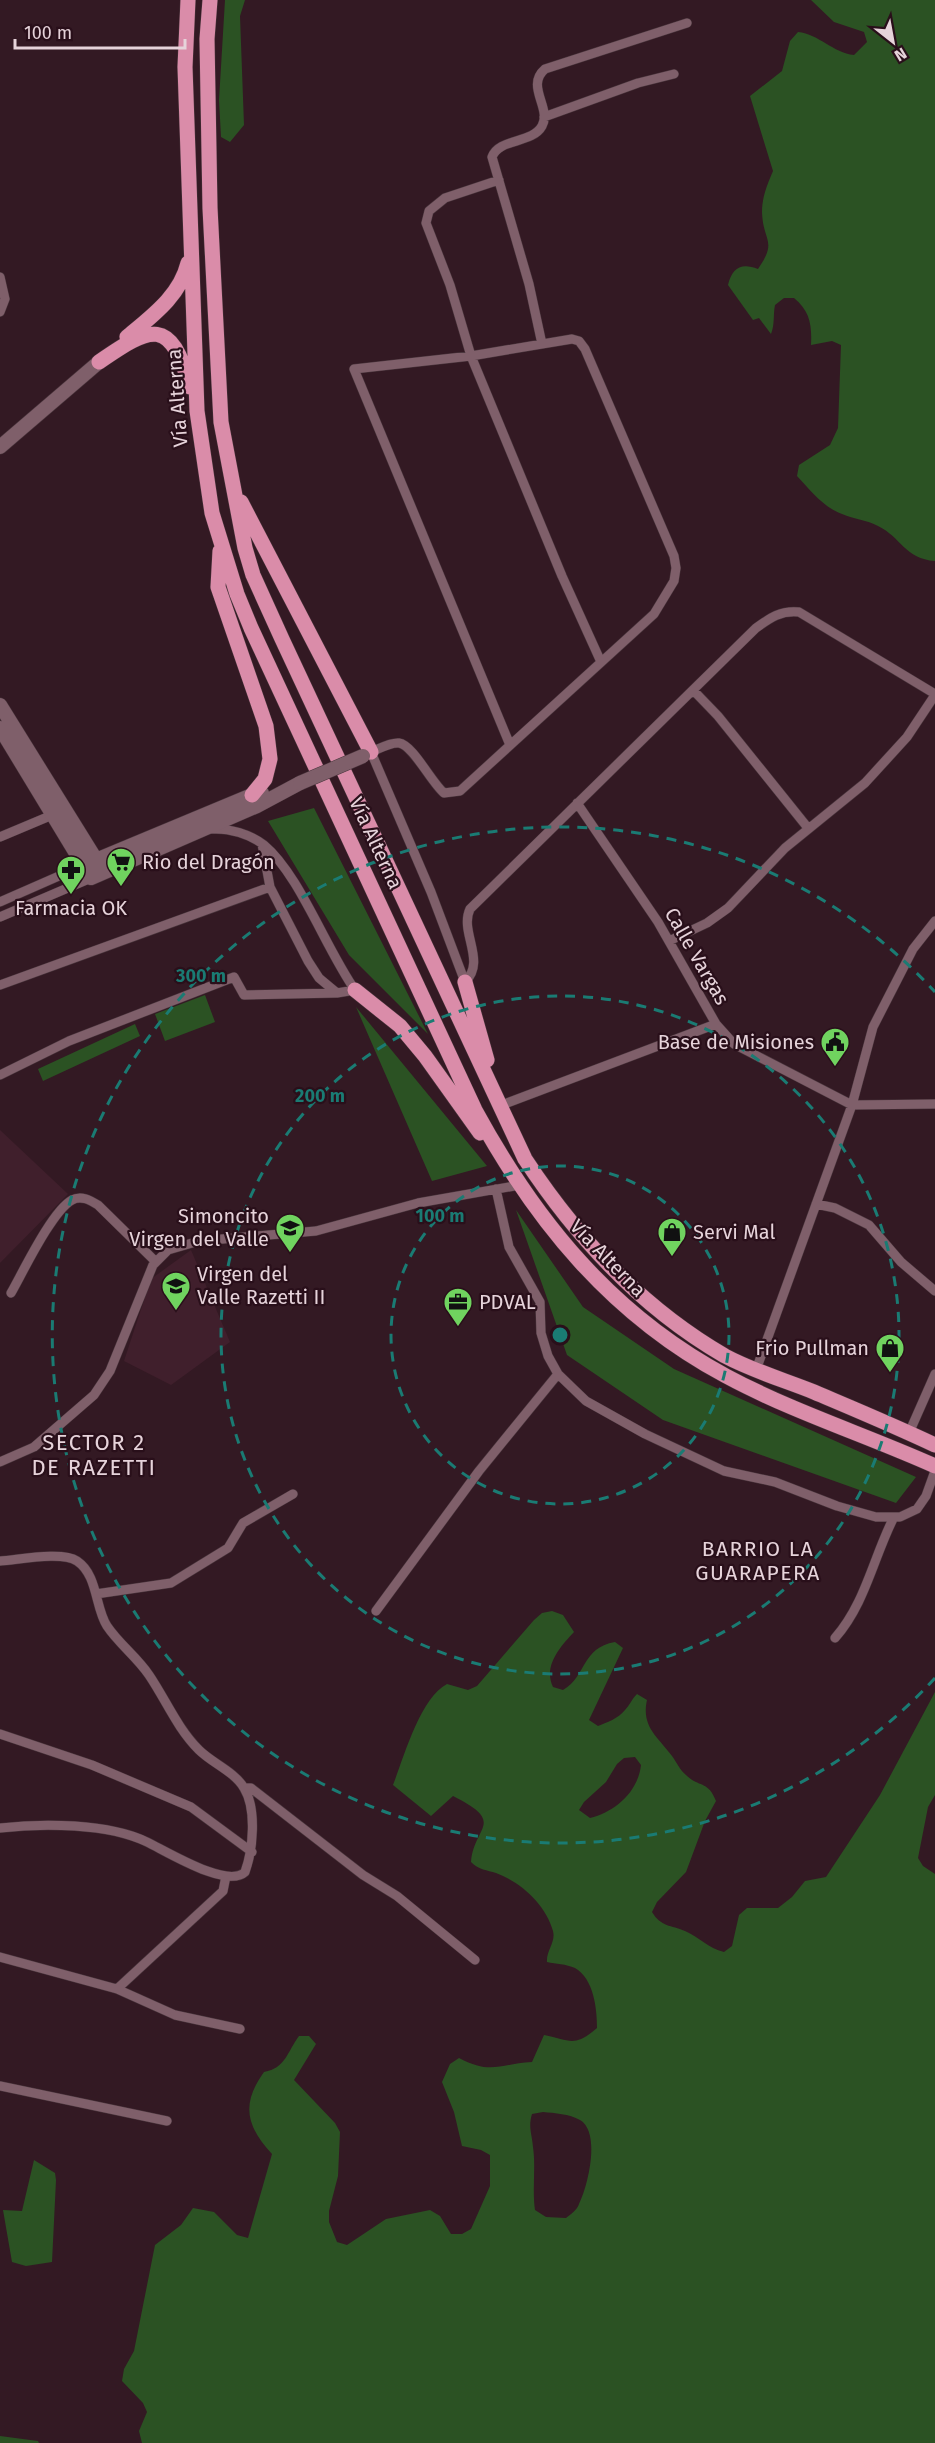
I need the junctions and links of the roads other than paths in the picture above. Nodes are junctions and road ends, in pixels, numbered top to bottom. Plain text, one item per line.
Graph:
1 (188, 0) edge
2 (210, 0) edge
3 (687, 23) dead end
4 (674, 74) dead end
5 (544, 117) junction
6 (499, 180) junction
7 (191, 248) junction
8 (0, 277) edge
9 (0, 312) edge
10 (542, 344) junction
11 (471, 356) junction
12 (99, 362) junction
13 (197, 411) junction
14 (0, 447) edge
15 (232, 482) junction
16 (220, 539) junction
17 (601, 662) junction
18 (693, 690) junction
19 (935, 694) edge
20 (0, 705) edge
21 (0, 728) edge
22 (510, 745) junction
23 (367, 754) junction
24 (285, 789) junction
25 (252, 795) junction
26 (577, 803) junction
27 (59, 812) junction
28 (808, 828) junction
29 (204, 830) junction
30 (0, 837) edge
31 (262, 844) junction
32 (90, 863) junction
33 (98, 875) junction
34 (270, 887) junction
35 (0, 902) edge
36 (0, 918) edge
37 (935, 921) edge
38 (669, 942) junction
39 (465, 982) junction
40 (0, 984) edge
41 (355, 990) junction
42 (337, 993) junction
43 (716, 1024) junction
44 (0, 1075) edge
45 (935, 1104) edge
46 (852, 1105) junction
47 (500, 1106) junction
48 (516, 1180) junction
49 (496, 1189) junction
50 (816, 1204) junction
51 (155, 1261) junction
52 (935, 1291) edge
53 (11, 1293) dead end
54 (756, 1370) junction
55 (558, 1374) junction
56 (935, 1374) edge
57 (909, 1433) junction
58 (935, 1445) edge
59 (0, 1462) edge
60 (935, 1466) edge
61 (935, 1471) edge
62 (293, 1494) dead end
63 (893, 1519) junction
64 (0, 1562) edge
65 (96, 1594) junction
66 (376, 1611) dead end
67 (835, 1638) dead end
68 (0, 1734) edge
69 (244, 1788) junction
70 (0, 1827) edge
71 (252, 1852) junction
72 (226, 1876) junction
73 (0, 1957) edge
74 (476, 1960) dead end
75 (117, 1989) junction
76 (240, 2029) dead end
77 (0, 2085) edge
78 (167, 2121) dead end

1 - 7 highway, Vía Alterna
2 - 15 highway, Vía Alterna
3 - 5 street
4 - 5 street
5 - 6 street
6 - 10 street
6 - 11 street
7 - 12 highway
7 - 13 highway, Vía Alterna
8 - 9 street
10 - 11 street
10 - 17 street
11 - 17 street
11 - 22 street
12 - 13 highway
12 - 14 main road
13 - 16 highway, Vía Alterna
15 - 23 highway
15 - 47 highway, Vía Alterna
16 - 25 highway
16 - 48 highway, Vía Alterna
17 - 22 street
18 - 19 street
18 - 26 street
18 - 28 street
19 - 28 street
20 - 27 main road
21 - 27 main road
22 - 23 street
23 - 24 main road, bridge
23 - 39 street
24 - 25 main road
24 - 29 main road
25 - 32 main road
26 - 38 street, Calle Vargas
26 - 39 street
27 - 30 street
27 - 32 main road
28 - 38 street
29 - 31 street
29 - 33 main road
31 - 34 street
31 - 41 street
32 - 33 main road
32 - 35 street
33 - 36 street
34 - 40 street
34 - 42 street
37 - 46 street
38 - 43 street, Calle Vargas
39 - 47 highway
41 - 42 street
41 - 48 highway
42 - 44 street
43 - 46 street, Calle Vargas
43 - 47 street
45 - 46 street
46 - 50 street
47 - 54 highway, Vía Alterna
48 - 49 street
48 - 60 highway, Vía Alterna
49 - 51 street
49 - 55 street
50 - 52 street
50 - 54 street
51 - 53 street
51 - 59 street
54 - 57 highway, Vía Alterna
55 - 63 street
55 - 66 street
56 - 57 street
57 - 58 highway, Vía Alterna
61 - 63 street
62 - 65 street
63 - 67 street
64 - 65 street
65 - 69 street
68 - 71 street
69 - 71 street
69 - 74 street
70 - 72 street
71 - 72 street
72 - 75 street
73 - 75 street
75 - 76 street
77 - 78 street

